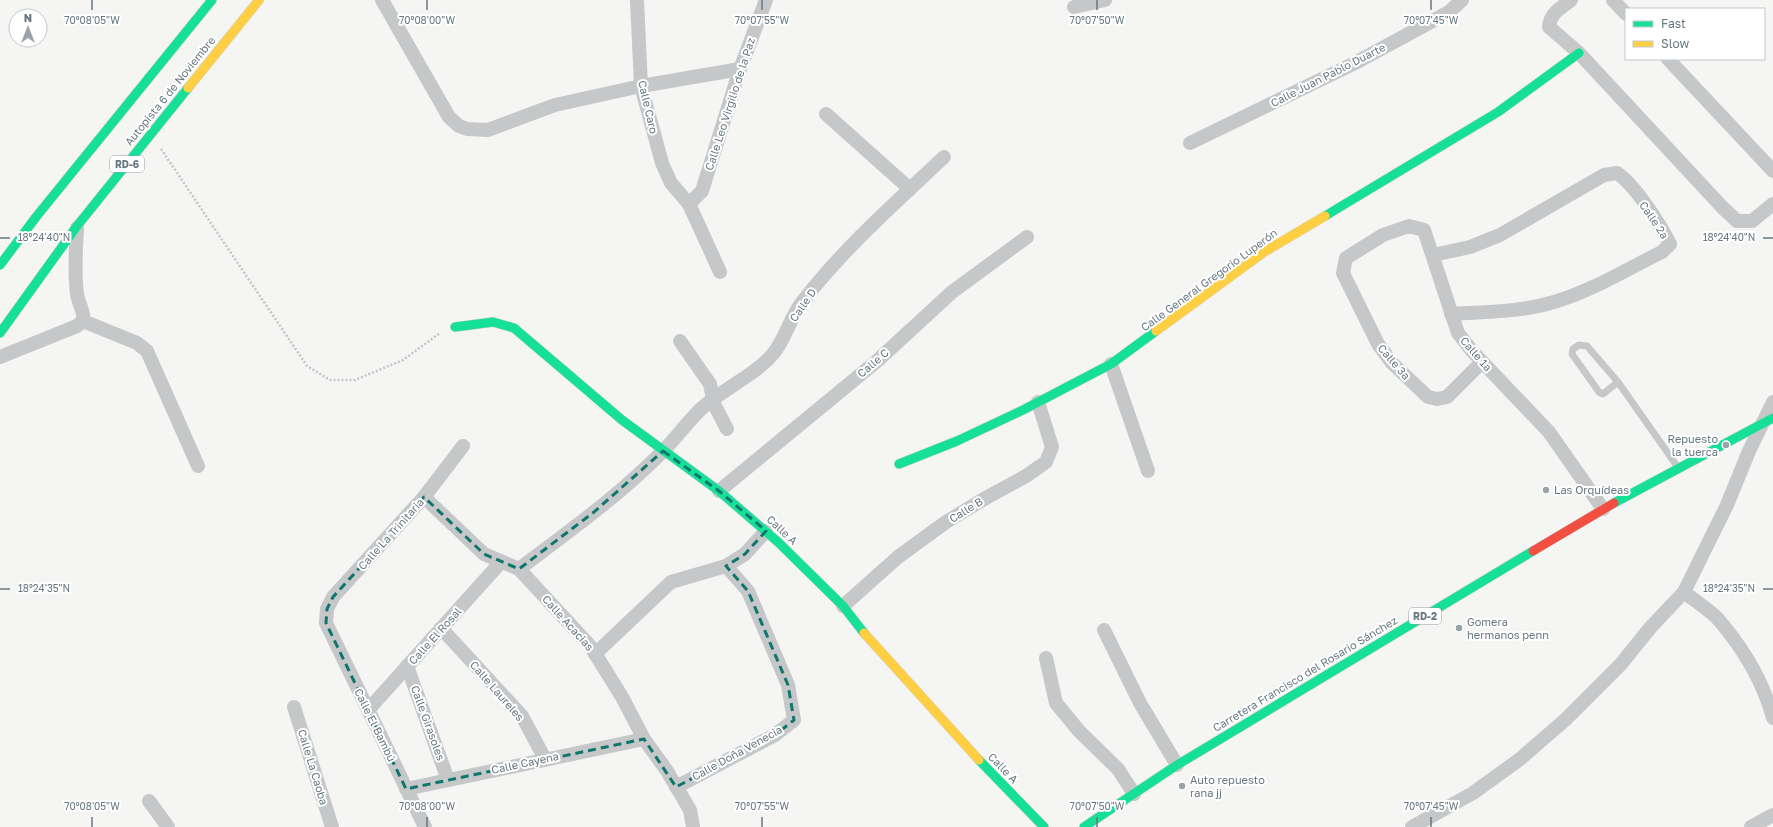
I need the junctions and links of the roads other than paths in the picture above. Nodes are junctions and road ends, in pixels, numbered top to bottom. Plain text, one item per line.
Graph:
1 (212, 0) edge
2 (259, 0) edge
3 (382, 0) edge
4 (637, 0) edge
5 (766, 0) edge
6 (1105, 0) edge
7 (1462, 0) edge
8 (1571, 0) edge
9 (1613, 0) edge
10 (1074, 7) dead end
11 (1625, 13) edge
12 (1579, 53) junction
13 (1669, 60) edge
14 (740, 68) junction
15 (641, 86) junction
16 (826, 114) dead end
17 (1190, 143) dead end
18 (944, 157) dead end
19 (1773, 171) edge
20 (910, 189) junction
21 (689, 204) junction
22 (1773, 204) edge
23 (77, 226) junction
24 (1027, 237) dead end
25 (1433, 255) junction
26 (1346, 258) joint
27 (0, 265) edge
28 (720, 272) dead end
29 (1451, 314) junction
30 (83, 321) junction
31 (455, 327) road end
32 (0, 333) edge
33 (680, 341) dead end
34 (0, 356) edge
35 (1482, 362) junction
36 (1111, 364) junction
37 (1618, 382) junction
38 (713, 398) junction
39 (1038, 402) junction
40 (1773, 402) edge
41 (1768, 421) edge
42 (726, 430) dead end
43 (463, 446) dead end
44 (663, 451) junction
45 (899, 464) dead end
46 (198, 466) dead end
47 (1678, 468) junction
48 (1148, 471) dead end
49 (719, 491) junction
50 (424, 497) junction
51 (1603, 508) junction
52 (766, 531) junction
53 (501, 562) junction
54 (726, 566) junction
55 (519, 569) junction
56 (1684, 592) junction
57 (842, 606) junction
58 (326, 623) joint
59 (441, 628) junction
60 (1104, 630) dead end
61 (595, 654) junction
62 (1046, 658) dead end
63 (407, 666) junction
64 (294, 707) dead end
65 (368, 710) junction
66 (1773, 718) edge
67 (644, 739) junction
68 (546, 759) junction
69 (1177, 765) junction
70 (448, 780) junction
71 (676, 787) junction
72 (406, 789) junction
73 (1134, 794) junction
74 (149, 802) dead end
75 (1773, 815) edge
76 (168, 827) edge
77 (332, 827) edge
78 (425, 827) edge
79 (693, 827) edge
80 (1044, 827) edge
81 (1084, 827) edge
82 (1412, 827) edge
83 (1751, 827) edge

1 - 27 main road
2 - 23 main road, Autopista 6 de Noviembre / RD-6
3 - 15 street
4 - 15 street, Calle Caro
5 - 14 street, Calle Leo Virgilio de la Paz
6 - 10 street
7 - 17 street, Calle Juan Pablo Duarte
8 - 12 street
9 - 11 street
12 - 22 street
12 - 36 main road, Calle General Gregorio Luperón
13 - 19 street
14 - 15 street
14 - 21 street, Calle Leo Virgilio de la Paz
15 - 21 street, Calle Caro
16 - 20 street
18 - 20 street, Calle D
20 - 38 street, Calle D
21 - 28 street, Calle Caro
23 - 30 street
23 - 32 main road, Autopista 6 de Noviembre / RD-6
24 - 49 street, Calle C
25 - 26 street, Calle 1ª
25 - 29 street, Calle 1ª
25 - 29 street, Calle 2ª
26 - 35 street, Calle 3ª
29 - 35 street, Calle 1ª
30 - 34 street
30 - 46 street
31 - 44 main road, Calle A
33 - 38 street
35 - 51 street, Calle 1ª
36 - 39 main road, Calle General Gregorio Luperón
36 - 48 street
37 - 37 lane
37 - 47 lane
38 - 42 street
38 - 44 street, Calle D
39 - 45 main road, Calle General Gregorio Luperón
39 - 57 street, Calle B
40 - 41 street
41 - 47 main road, Carretera Francisco del Rosario Sánchez / RD-2
41 - 56 street
43 - 50 street, Calle La Trinitaria
44 - 49 main road, Calle A
44 - 55 street, Calle D
47 - 51 main road, Carretera Francisco del Rosario Sánchez / RD-2
49 - 52 main road, Calle A
50 - 53 street, Calle Acacias
50 - 58 street, Calle La Trinitaria
51 - 69 main road, Carretera Francisco del Rosario Sánchez / RD-2
52 - 54 street
52 - 57 main road, Calle A
53 - 55 street, Calle Acacias
53 - 59 street, Calle El Rosal
54 - 61 street
54 - 71 street, Calle Doña Venecia
55 - 61 street, Calle Acacias
56 - 66 street
56 - 82 street
57 - 80 main road, Calle A
58 - 65 street, Calle El Bambú
59 - 63 street, Calle El Rosal
59 - 68 street, Calle Laureles
60 - 69 street
61 - 67 street, Calle Acacias
62 - 73 street
63 - 65 street, Calle El Rosal
63 - 70 street, Calle Girasoles
64 - 77 street, Calle La Caoba
65 - 72 street, Calle El Bambú
67 - 68 street, Calle Cayena
67 - 71 street, Calle Acacias
68 - 70 street, Calle Cayena
69 - 73 main road, Carretera Francisco del Rosario Sánchez / RD-2
70 - 72 street, Calle Cayena
71 - 79 street, Calle Acacias
72 - 78 street, Calle El Bambú
73 - 81 main road, Carretera Francisco del Rosario Sánchez / RD-2
74 - 76 street
75 - 83 street

